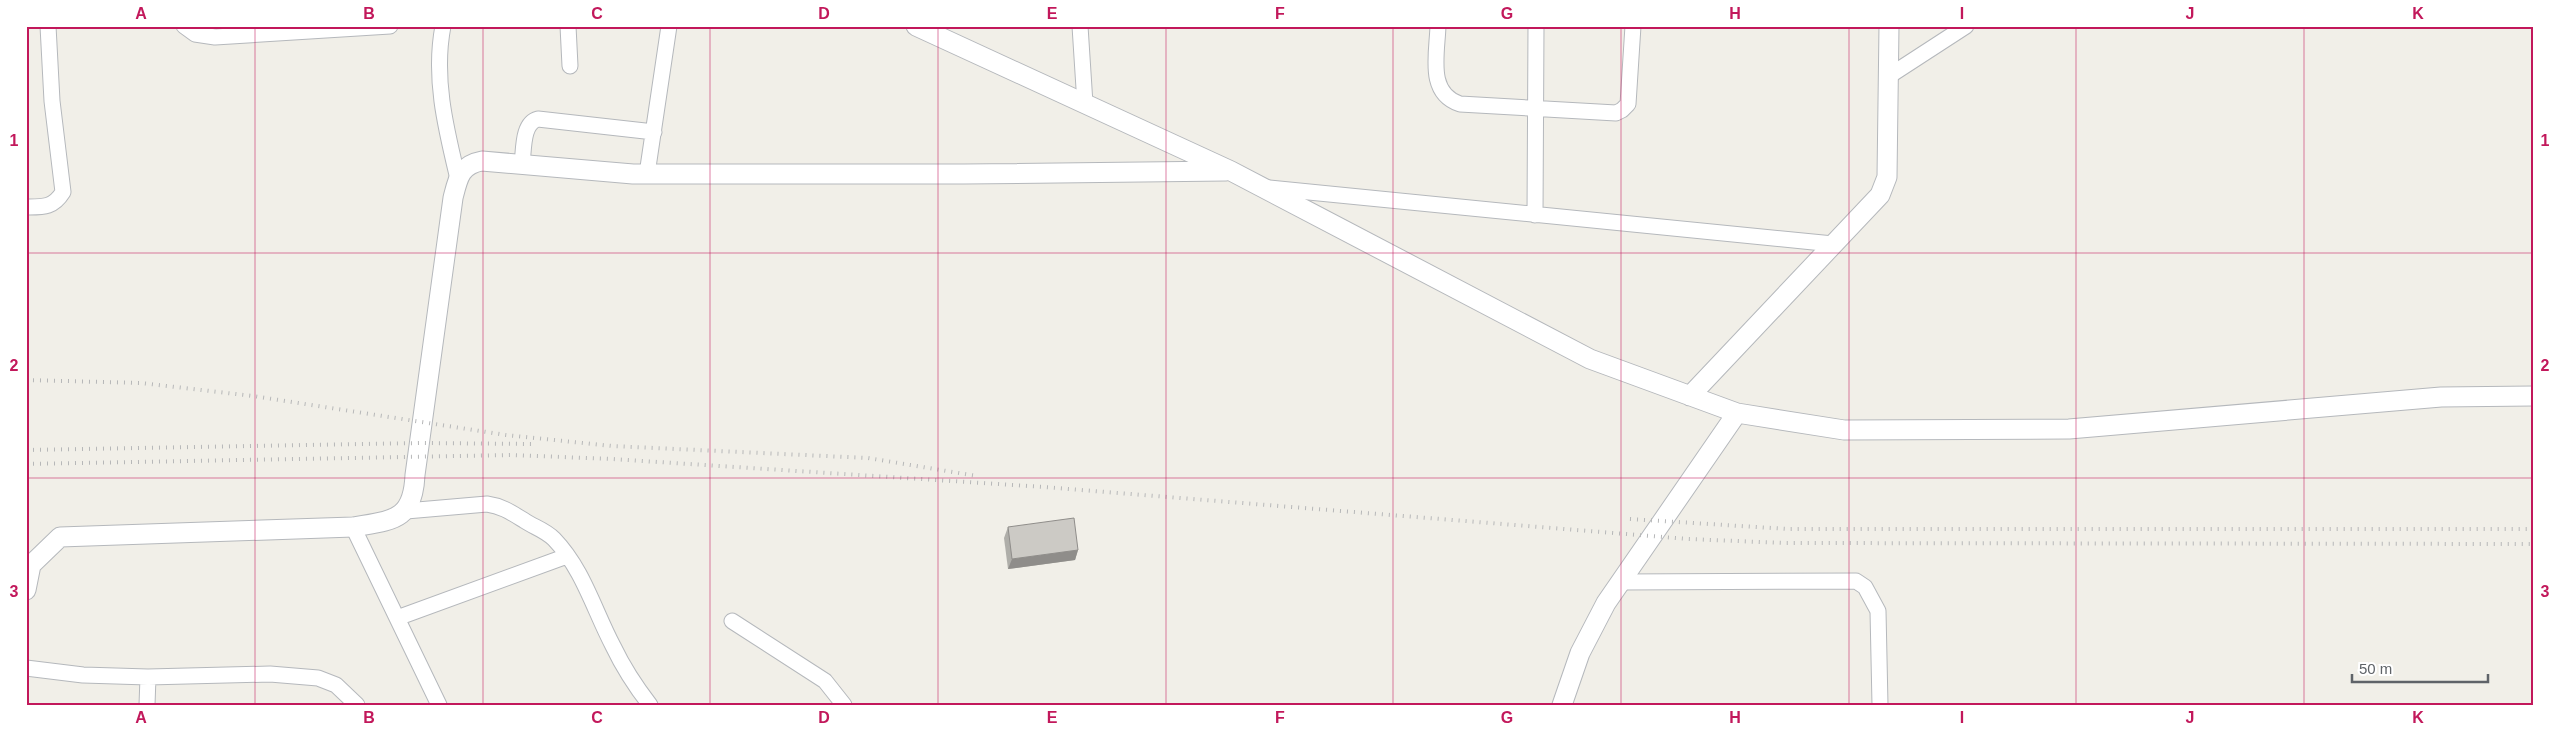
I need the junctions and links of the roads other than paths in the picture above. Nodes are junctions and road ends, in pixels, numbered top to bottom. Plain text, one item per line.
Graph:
1 (48, 26) edge
2 (184, 26) edge
3 (390, 26) edge
4 (443, 26) edge
5 (568, 26) edge
6 (669, 26) edge
7 (916, 26) edge
8 (1080, 26) edge
9 (1438, 26) edge
10 (1536, 26) edge
11 (1633, 26) edge
12 (1889, 26) edge
13 (1966, 26) edge
14 (381, 27) edge
15 (570, 66) dead end
16 (1889, 76) junction
17 (1085, 104) junction
18 (1534, 107) junction
19 (654, 132) junction
20 (522, 164) junction
21 (1231, 171) junction
22 (647, 174) junction
23 (458, 179) junction
24 (1262, 188) junction
25 (26, 207) edge
26 (1535, 215) junction
27 (1833, 244) junction
28 (1690, 396) junction
29 (2533, 396) edge
30 (1737, 413) junction
31 (406, 511) junction
32 (353, 526) junction
33 (566, 556) junction
34 (1621, 582) junction
35 (26, 590) edge
36 (397, 618) junction
37 (732, 621) dead end
38 (26, 668) edge
39 (148, 677) junction
40 (147, 705) edge
41 (356, 705) edge
42 (438, 705) edge
43 (650, 705) edge
44 (844, 705) edge
45 (1562, 705) edge
46 (1880, 705) edge

1 - 25 street
2 - 14 street
3 - 14 street
4 - 23 street
5 - 15 street
6 - 19 street
7 - 17 street
8 - 17 street
9 - 18 street
10 - 18 street
11 - 18 street
12 - 16 street
13 - 16 street
16 - 27 street
17 - 21 street
18 - 26 street
19 - 20 street
19 - 22 street
20 - 22 street
20 - 23 street
21 - 22 street
21 - 24 street
23 - 31 street
24 - 26 street
24 - 28 street
26 - 27 street
27 - 28 street
28 - 30 street
29 - 30 street
30 - 34 street
31 - 32 street
31 - 33 street
32 - 35 street
32 - 36 street
33 - 36 street
33 - 43 street
34 - 45 street
34 - 46 street
36 - 42 street
37 - 44 street
38 - 39 street
39 - 40 street
39 - 41 street

